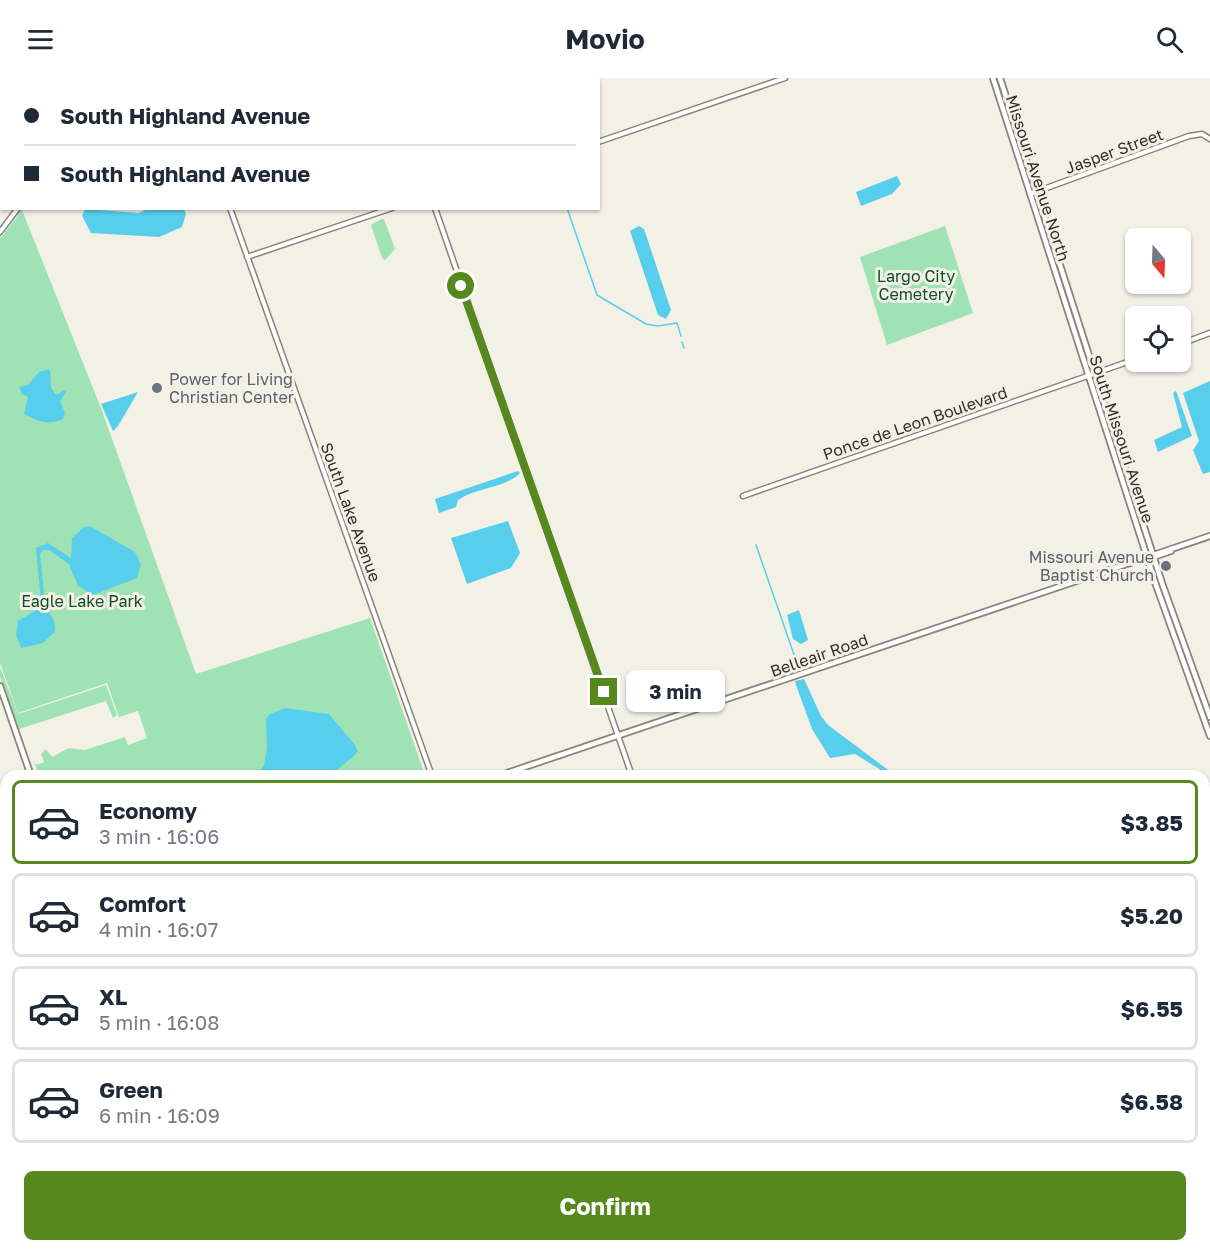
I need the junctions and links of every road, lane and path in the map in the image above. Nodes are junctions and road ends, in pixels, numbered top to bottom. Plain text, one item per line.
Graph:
1 (785, 78) edge
2 (996, 78) edge
3 (1000, 100) junction
4 (1017, 131) junction
5 (1208, 137) edge
6 (600, 141) edge
7 (1037, 191) junction
8 (1030, 194) junction
9 (16, 210) edge
10 (231, 210) edge
11 (386, 210) edge
12 (436, 210) edge
13 (0, 232) edge
14 (247, 256) junction
15 (1066, 282) joint
16 (1060, 284) joint
17 (1210, 333) edge
18 (1191, 340) edge
19 (1125, 363) edge
20 (1095, 374) junction
21 (1089, 375) junction
22 (743, 496) dead end
23 (1210, 536) edge
24 (1154, 555) junction
25 (1148, 557) junction
26 (0, 686) edge
27 (1210, 717) edge
28 (619, 735) junction
29 (1210, 736) edge
30 (29, 770) edge
31 (430, 770) edge
32 (516, 770) edge
33 (630, 770) edge

1 - 6 street
2 - 3 main road, Missouri Avenue North
2 - 4 main road, Missouri Avenue North
3 - 4 main road
3 - 8 main road, Missouri Avenue North
4 - 7 main road, Missouri Avenue North
5 - 7 street, Jasper Street
7 - 8 street, Jasper Street
7 - 15 main road, Missouri Avenue North
8 - 16 main road, Missouri Avenue North
9 - 13 street
10 - 14 street, South Lake Avenue
11 - 14 street
12 - 28 street
14 - 31 street, South Lake Avenue
15 - 20 main road, South Missouri Avenue
16 - 21 main road, South Missouri Avenue
17 - 18 street
19 - 20 street, Ponce de Leon Boulevard
20 - 21 street, Ponce de Leon Boulevard
20 - 24 main road, South Missouri Avenue
21 - 22 street, Ponce de Leon Boulevard
21 - 25 main road, South Missouri Avenue
23 - 24 main road, Belleair Road
24 - 25 main road, Belleair Road
24 - 27 main road, South Missouri Avenue
25 - 28 main road, Belleair Road
25 - 29 main road, South Missouri Avenue
26 - 30 main road
28 - 32 main road, Belleair Road
28 - 33 street

